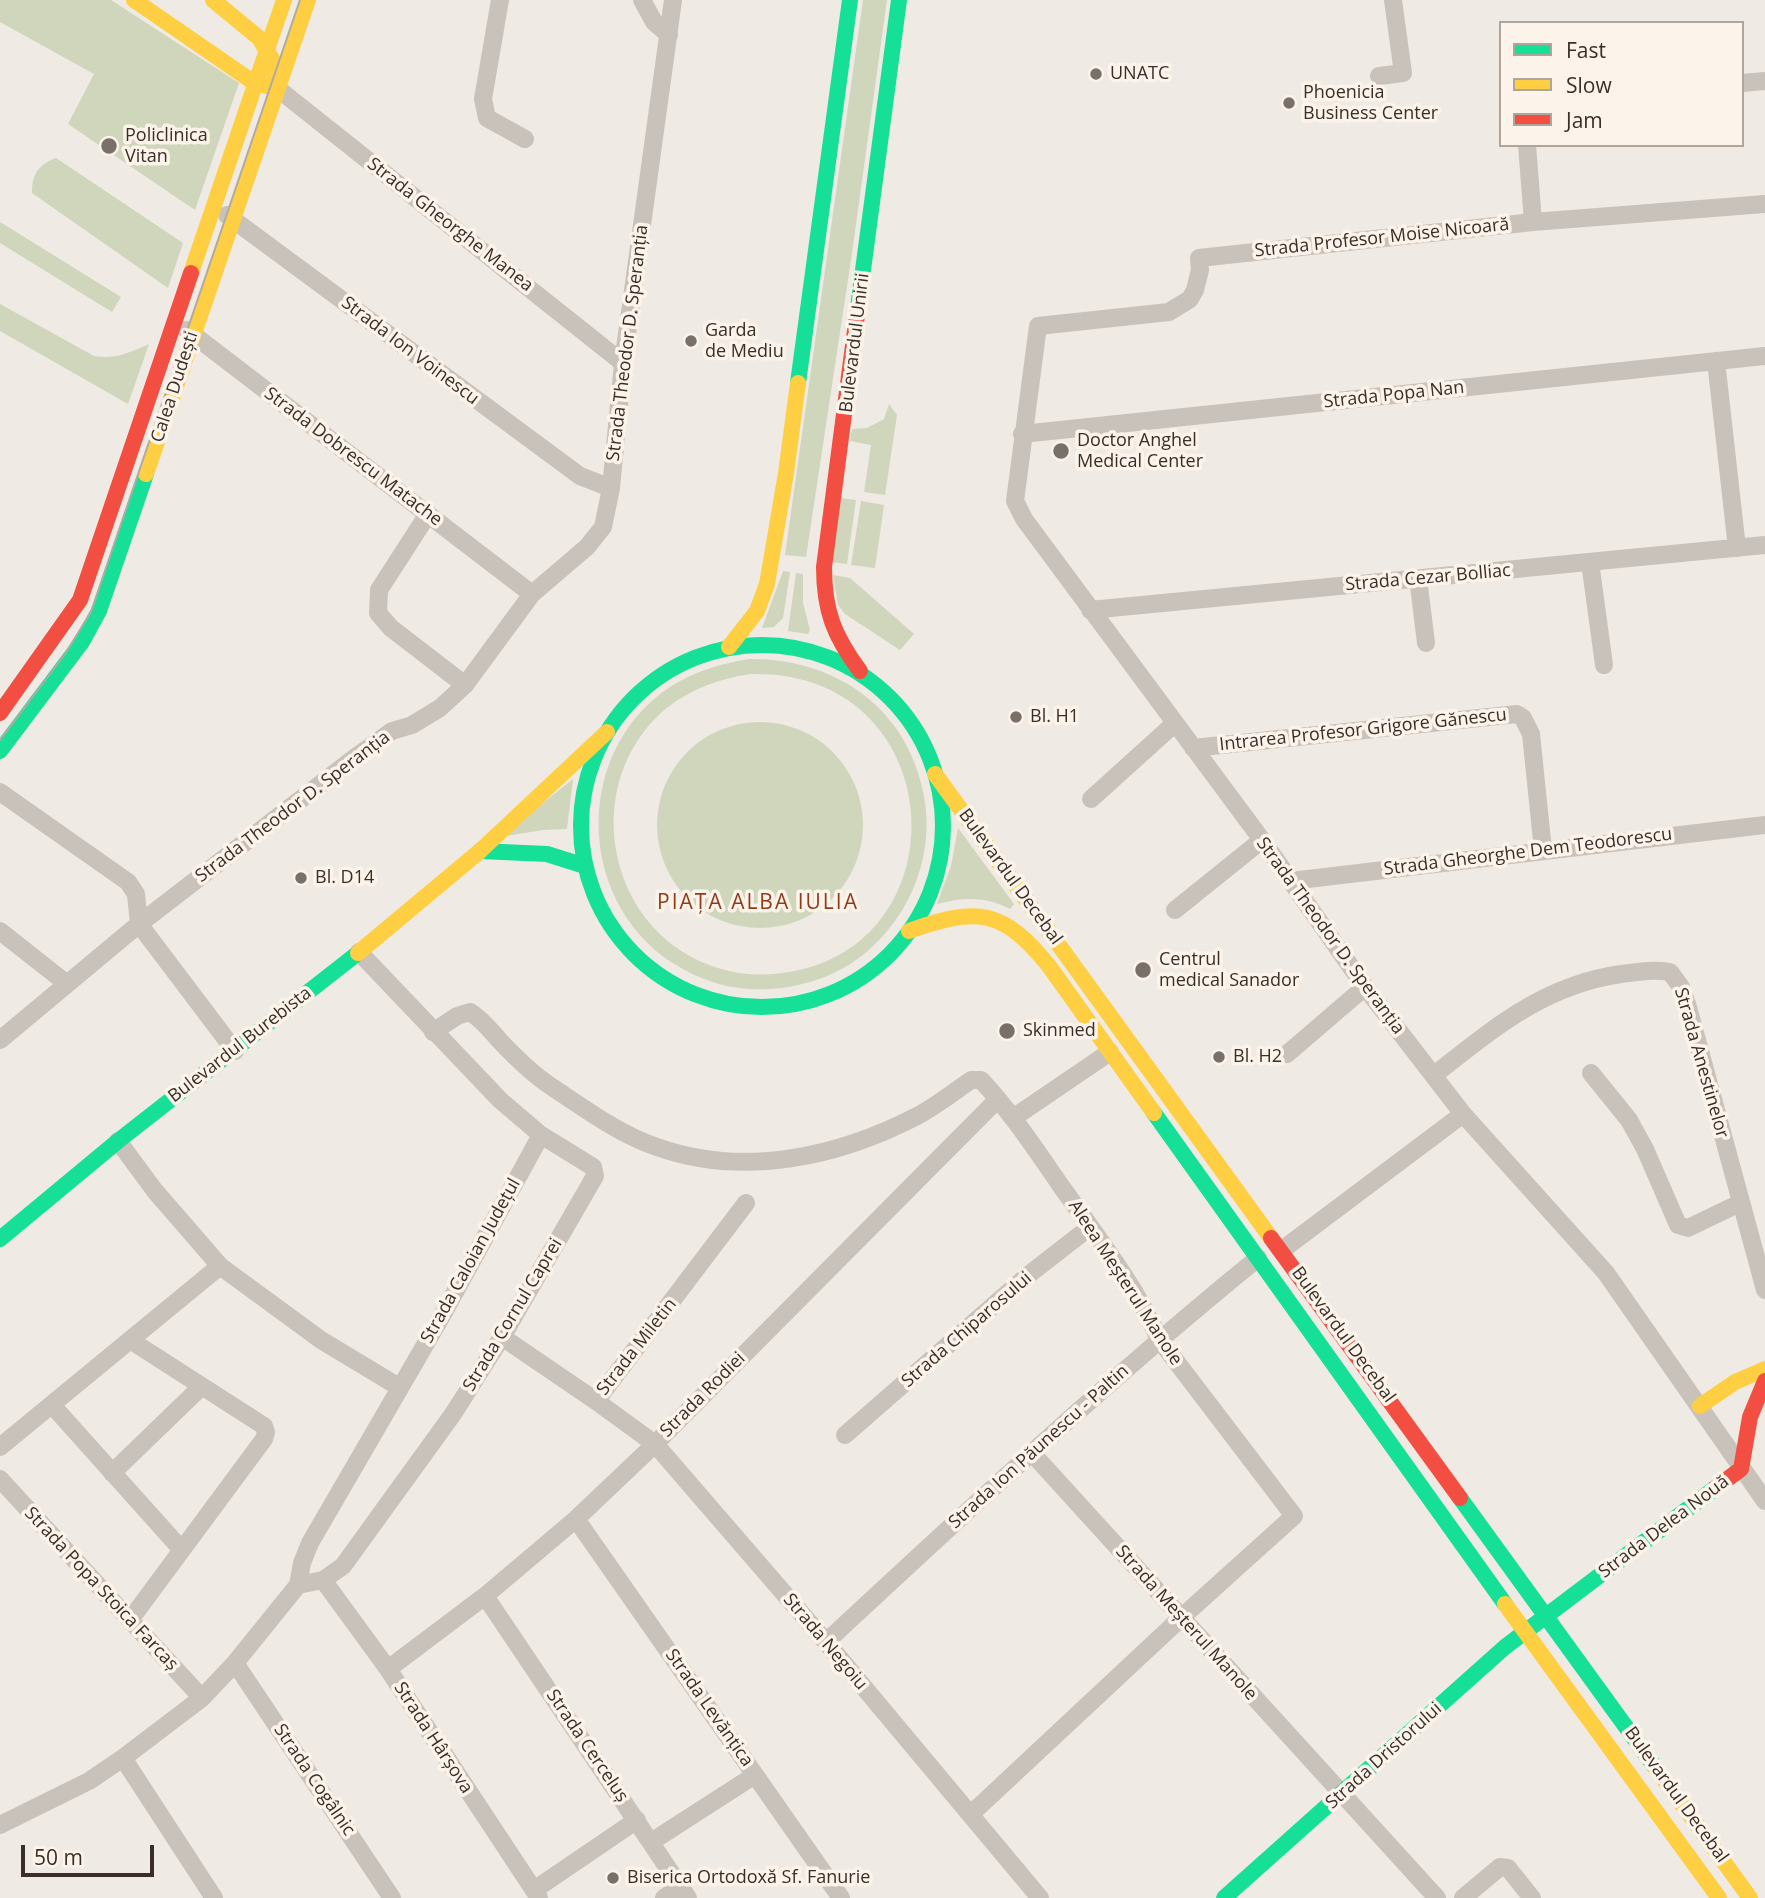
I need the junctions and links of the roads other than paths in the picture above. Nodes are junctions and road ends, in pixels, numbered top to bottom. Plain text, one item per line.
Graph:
1 (134, 0) edge
2 (213, 0) edge
3 (284, 0) edge
4 (309, 0) edge
5 (500, 0) edge
6 (642, 0) edge
7 (673, 0) edge
8 (850, 0) edge
9 (900, 0) edge
10 (1393, 0) edge
11 (669, 35) junction
12 (267, 50) junction
13 (1379, 76) dead end
14 (1765, 81) edge
15 (1744, 83) edge
16 (256, 84) junction
17 (277, 88) junction
18 (525, 139) dead end
19 (1527, 147) edge
20 (1765, 204) edge
21 (214, 206) junction
22 (232, 219) junction
23 (1534, 222) junction
24 (174, 320) junction
25 (1038, 326) joint
26 (193, 334) junction
27 (1765, 356) edge
28 (1716, 361) junction
29 (623, 363) junction
30 (1022, 434) junction
31 (611, 488) junction
32 (428, 514) junction
33 (1765, 545) edge
34 (1737, 548) junction
35 (1590, 562) junction
36 (1418, 578) junction
37 (532, 594) junction
38 (1090, 610) junction
39 (1426, 643) dead end
40 (729, 647) junction
41 (1604, 665) dead end
42 (864, 676) junction
43 (465, 685) junction
44 (0, 713) edge
45 (1174, 724) junction
46 (607, 732) junction
47 (1193, 748) junction
48 (0, 751) edge
49 (935, 774) junction
50 (0, 792) edge
51 (1091, 799) dead end
52 (1765, 825) edge
53 (1262, 840) junction
54 (1544, 850) junction
55 (480, 851) junction
56 (585, 866) junction
57 (1291, 881) junction
58 (1175, 910) dead end
59 (139, 924) junction
60 (0, 931) edge
61 (909, 931) junction
62 (359, 952) junction
63 (66, 983) junction
64 (1365, 987) junction
65 (433, 1032) junction
66 (0, 1040) edge
67 (235, 1051) junction
68 (1110, 1052) junction
69 (1287, 1054) dead end
70 (1591, 1073) dead end
71 (1433, 1075) junction
72 (998, 1099) junction
73 (1463, 1114) junction
74 (1013, 1118) junction
75 (541, 1135) junction
76 (118, 1141) junction
77 (746, 1203) dead end
78 (1741, 1203) junction
79 (1090, 1227) junction
80 (0, 1239) edge
81 (1282, 1250) junction
82 (1258, 1258) junction
83 (220, 1266) junction
84 (1765, 1290) edge
85 (502, 1337) junction
86 (1159, 1339) junction
87 (130, 1340) junction
88 (1765, 1369) edge
89 (1765, 1381) edge
90 (202, 1386) junction
91 (399, 1387) junction
92 (596, 1401) junction
93 (52, 1405) junction
94 (1700, 1406) junction
95 (845, 1435) dead end
96 (654, 1444) junction
97 (0, 1447) edge
98 (1031, 1452) junction
99 (1741, 1469) junction
100 (112, 1473) junction
101 (0, 1479) edge
102 (1765, 1501) edge
103 (576, 1519) junction
104 (181, 1549) junction
105 (323, 1580) junction
106 (298, 1585) junction
107 (485, 1595) junction
108 (1545, 1615) junction
109 (1182, 1617) junction
110 (130, 1620) junction
111 (1524, 1631) junction
112 (826, 1642) junction
113 (235, 1664) junction
114 (388, 1669) junction
115 (202, 1698) junction
116 (123, 1758) junction
117 (755, 1775) junction
118 (1340, 1794) junction
119 (971, 1814) junction
120 (636, 1820) junction
121 (0, 1825) edge
122 (651, 1842) junction
123 (684, 1892) edge
124 (536, 1894) edge
125 (214, 1898) edge
126 (392, 1898) edge
127 (664, 1898) edge
128 (841, 1898) edge
129 (1040, 1898) edge
130 (1224, 1898) edge
131 (1437, 1898) edge
132 (1463, 1898) edge
133 (1532, 1898) edge
134 (1718, 1898) edge
135 (1750, 1898) edge

1 - 16 main road
2 - 12 main road
3 - 12 main road, Calea Dudești
4 - 17 main road, Calea Dudești
5 - 18 street
6 - 11 street
7 - 11 street, Strada Theodor D. Speranția
8 - 40 main road
9 - 42 main road, Bulevardul Unirii
10 - 13 street
11 - 29 street, Strada Theodor D. Speranția
12 - 16 main road, Calea Dudești
12 - 17 main road
14 - 15 street
16 - 17 main road
16 - 21 main road, Calea Dudești
17 - 22 main road, Calea Dudești
17 - 29 street, Strada Gheorghe Manea
19 - 23 street
20 - 23 street, Strada Profesor Moise Nicoară
21 - 22 street, Strada Ion Voinescu
21 - 24 main road, Calea Dudești
22 - 26 main road, Calea Dudești
22 - 31 street, Strada Ion Voinescu
23 - 25 street, Strada Profesor Moise Nicoară
24 - 26 street, Strada Dobrescu Matache
24 - 44 main road, Calea Dudești
25 - 30 street, Strada Theodor D. Speranția
26 - 32 street, Strada Dobrescu Matache
26 - 48 main road, Calea Dudești
27 - 28 street, Strada Popa Nan
28 - 30 street, Strada Popa Nan
28 - 34 street
29 - 31 street, Strada Theodor D. Speranția
30 - 38 street, Strada Theodor D. Speranția
31 - 37 street, Strada Theodor D. Speranția
32 - 37 street, Strada Dobrescu Matache
32 - 43 street
33 - 34 street, Strada Cezar Bolliac
34 - 35 street, Strada Cezar Bolliac
35 - 36 street, Strada Cezar Bolliac
35 - 41 street
36 - 38 street, Strada Cezar Bolliac
36 - 39 street
37 - 43 street, Strada Theodor D. Speranția
38 - 45 street, Strada Theodor D. Speranția
40 - 42 main road
40 - 46 main road
42 - 49 main road
43 - 59 street, Strada Theodor D. Speranția
45 - 47 street, Strada Theodor D. Speranția
45 - 51 street
46 - 55 main road, Bulevardul Burebista
46 - 56 main road
47 - 53 street, Strada Theodor D. Speranția
47 - 54 street, Intrarea Profesor Grigore Gănescu
49 - 61 main road
49 - 81 main road, Bulevardul Decebal
50 - 59 street
52 - 54 street, Strada Gheorghe Dem Teodorescu
53 - 57 street, Strada Theodor D. Speranția
53 - 58 street
54 - 57 street, Strada Gheorghe Dem Teodorescu
55 - 56 main road
55 - 62 main road, Bulevardul Burebista
56 - 61 main road
57 - 64 street, Strada Theodor D. Speranția
59 - 63 street, Strada Theodor D. Speranția
59 - 67 street
60 - 63 street
61 - 68 main road, Bulevardul Decebal
62 - 65 street
62 - 67 main road, Bulevardul Burebista
63 - 66 street, Strada Theodor D. Speranția
64 - 69 street
64 - 71 street, Strada Theodor D. Speranția
65 - 72 street, Aleea Meșterul Manole
65 - 75 street
67 - 76 main road, Bulevardul Burebista
68 - 74 street
68 - 82 main road, Bulevardul Decebal
70 - 78 street
71 - 73 street, Strada Theodor D. Speranția
71 - 78 street, Strada Anestinelor
72 - 74 street, Aleea Meșterul Manole
72 - 96 street, Strada Rodiei
73 - 81 street
73 - 94 street, Strada Theodor D. Speranția
74 - 79 street, Aleea Meșterul Manole
75 - 85 street, Strada Cornul Caprei
75 - 91 street, Strada Caloian Județul
76 - 80 main road, Bulevardul Burebista
76 - 83 street
77 - 92 street, Strada Miletin
78 - 84 street, Strada Anestinelor
79 - 86 street, Aleea Meșterul Manole
79 - 95 street, Strada Chiparosului
81 - 108 main road, Bulevardul Decebal
82 - 86 street, Strada Ion Păunescu - Paltin
82 - 111 main road, Bulevardul Decebal
83 - 87 street
83 - 91 street
85 - 92 street, Strada Miletin
85 - 105 street, Strada Cornul Caprei
86 - 98 street, Strada Ion Păunescu - Paltin
86 - 109 street, Aleea Meșterul Manole
87 - 90 street
87 - 93 street
88 - 94 main road
89 - 99 main road, Strada Delea Nouă
90 - 100 street
90 - 104 street
91 - 106 street, Strada Caloian Județul
92 - 96 street, Strada Negoiu
93 - 97 street
93 - 100 street
94 - 99 street, Strada Theodor D. Speranția
96 - 103 street, Strada Rodiei
96 - 112 street, Strada Negoiu
98 - 109 street, Strada Meșterul Manole
98 - 112 street, Strada Ion Păunescu - Paltin
99 - 102 street, Strada Theodor D. Speranția
99 - 108 main road, Strada Delea Nouă
100 - 104 street
101 - 110 street, Strada Popa Stoica Farcaș
103 - 107 street, Strada Rodiei
103 - 117 street, Strada Levănțica
104 - 110 street
105 - 106 street
105 - 114 street, Strada Hârșova
106 - 113 street, Strada Caloian Județul
107 - 114 street, Strada Rodiei
107 - 120 street, Strada Cerceluș
108 - 111 main road, Strada Dristorului
108 - 135 main road, Bulevardul Decebal
109 - 118 street, Strada Meșterul Manole
109 - 119 street, Aleea Meșterul Manole
110 - 115 street, Strada Popa Stoica Farcaș
111 - 118 main road, Strada Dristorului
111 - 134 main road, Bulevardul Decebal
112 - 119 street, Strada Negoiu
113 - 115 street, Strada Caloian Județul
113 - 126 street, Strada Cogâlnic
114 - 124 street, Strada Hârșova
115 - 116 street, Strada Caloian Județul
116 - 121 street, Strada Caloian Județul
116 - 125 street
117 - 122 street
117 - 128 street, Strada Levănțica
118 - 130 main road, Strada Dristorului
118 - 131 street, Strada Meșterul Manole
119 - 129 street, Strada Negoiu
120 - 122 street, Strada Cerceluș
120 - 124 street
122 - 123 street, Strada Cerceluș
123 - 127 street
132 - 133 street

